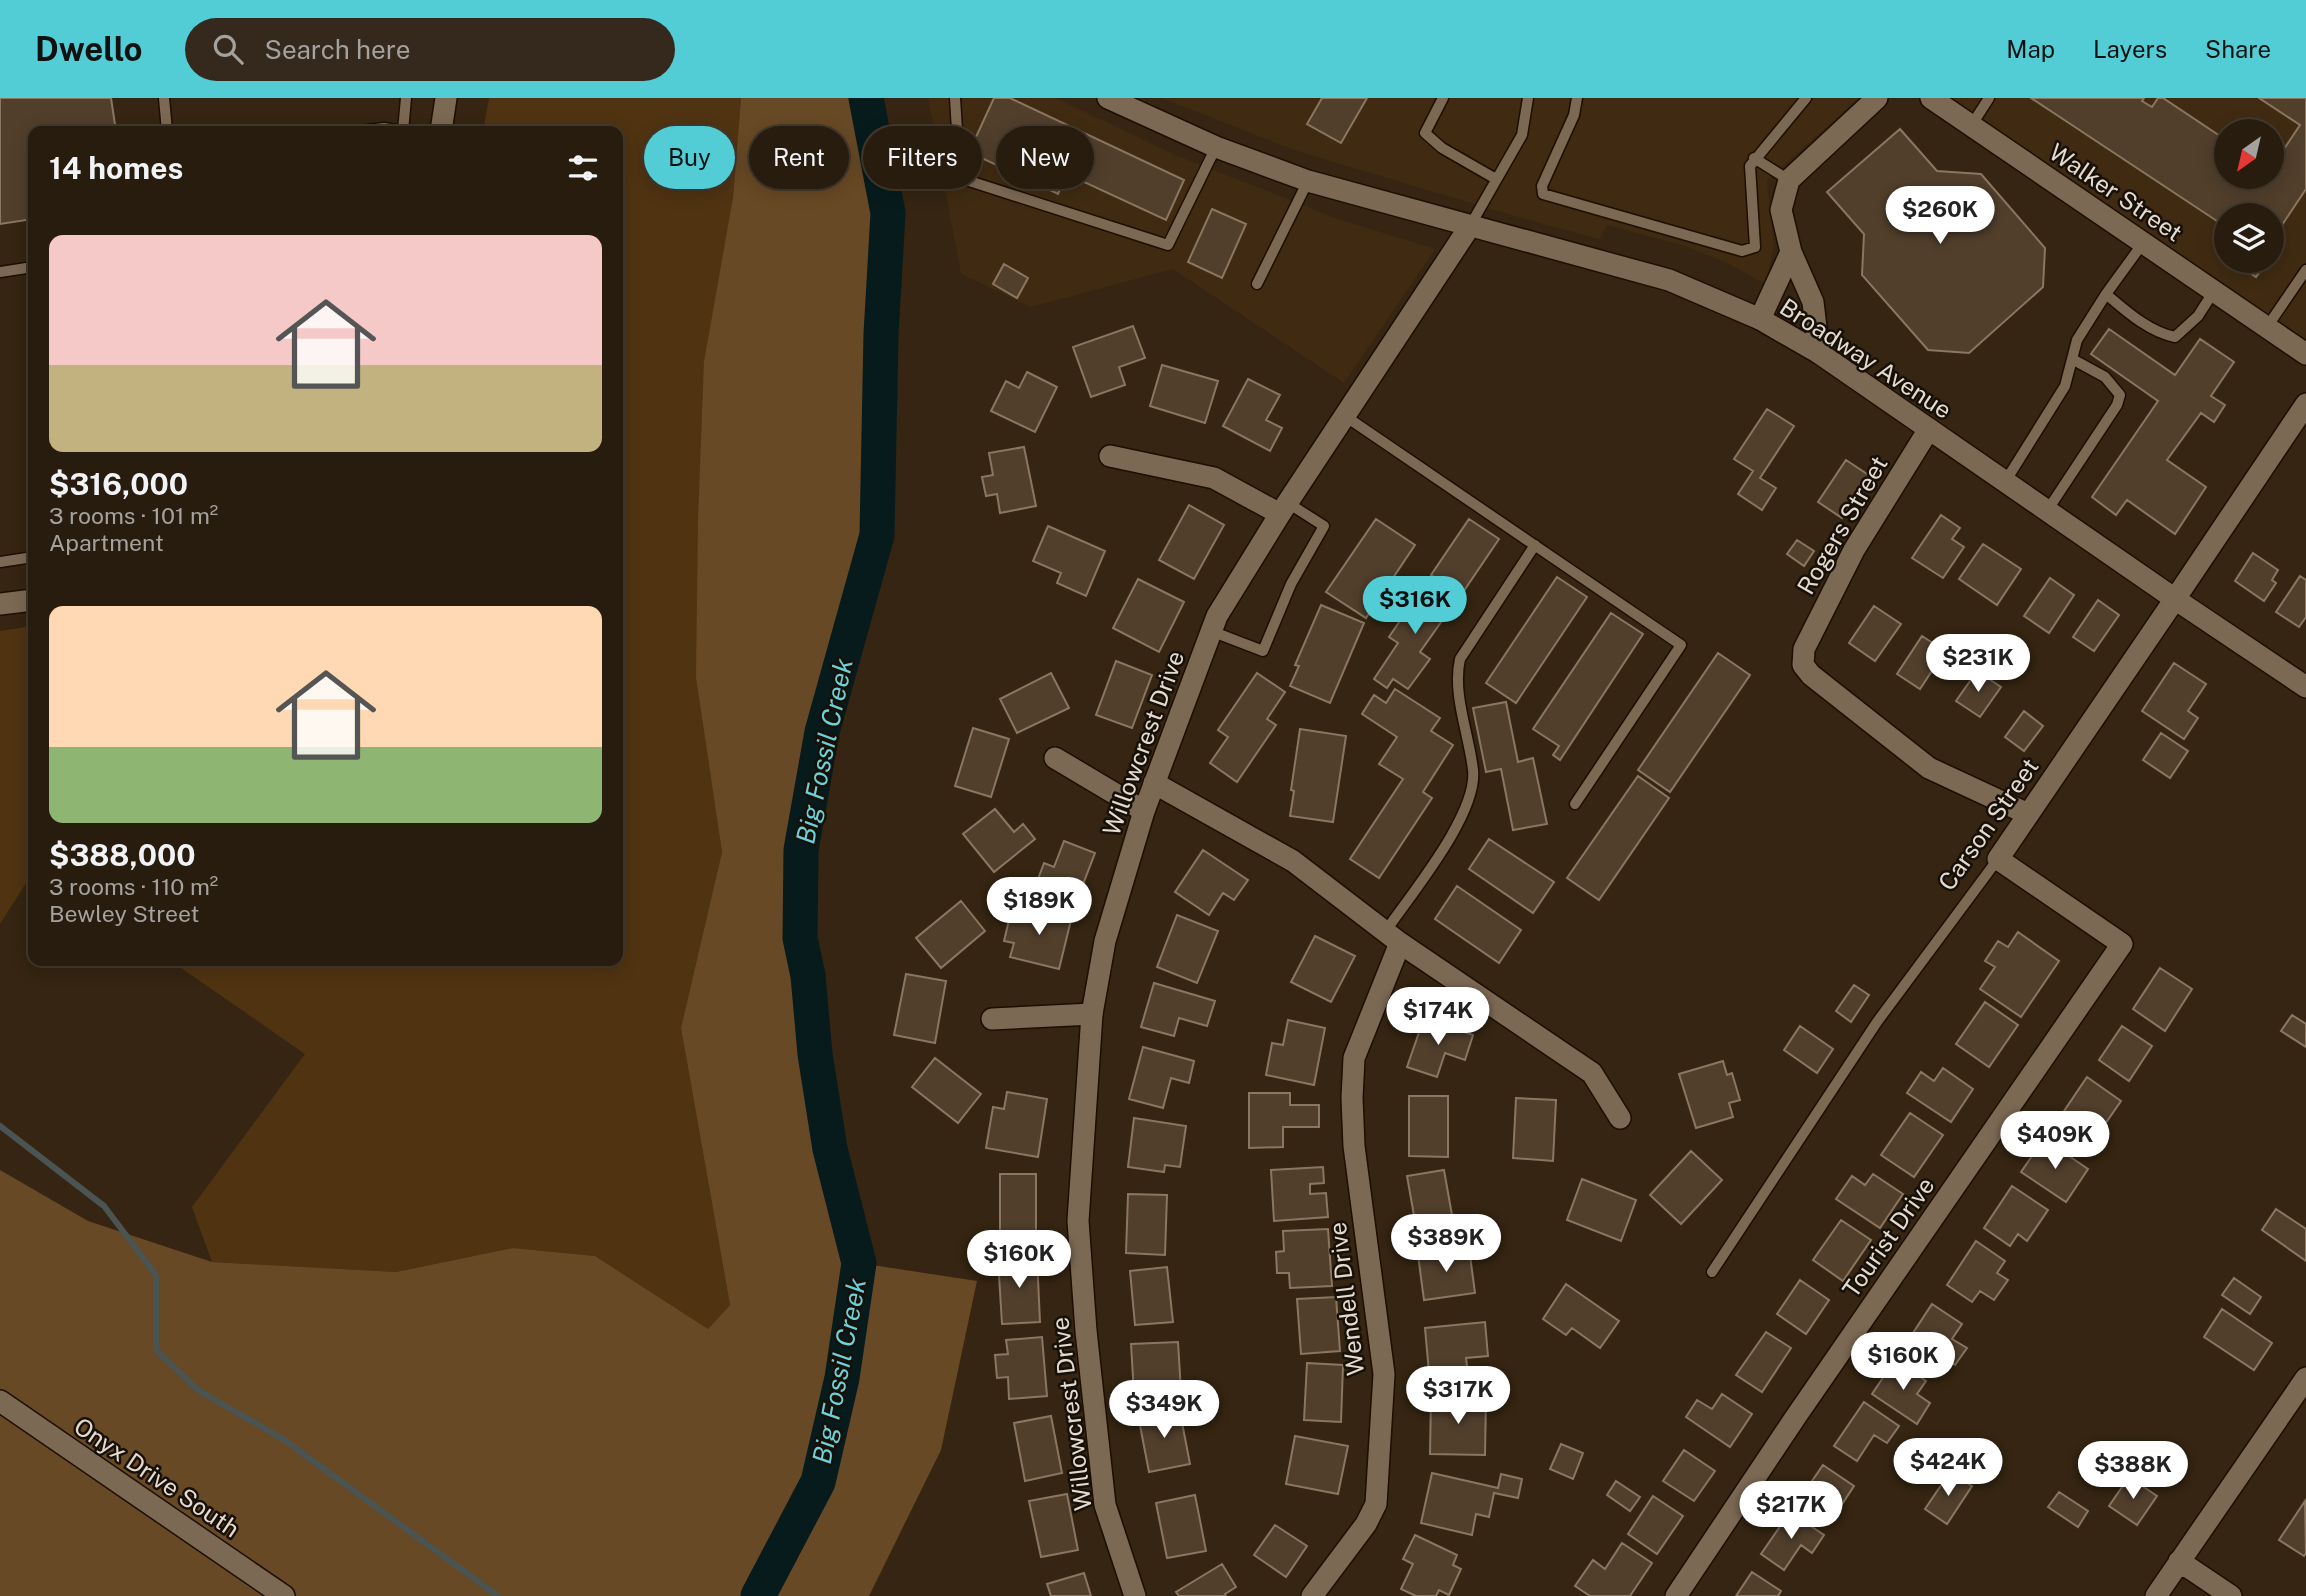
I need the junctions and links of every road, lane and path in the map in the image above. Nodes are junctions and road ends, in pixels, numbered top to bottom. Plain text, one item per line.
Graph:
1 (164, 98) edge
2 (406, 98) edge
3 (446, 98) edge
4 (955, 98) edge
5 (1108, 98) edge
6 (1443, 98) edge
7 (1528, 98) edge
8 (1577, 98) edge
9 (1806, 98) edge
10 (1877, 98) edge
11 (1931, 98) edge
12 (1989, 98) edge
13 (1971, 125) junction
14 (167, 126) edge
15 (403, 126) edge
16 (442, 126) edge
17 (1216, 147) junction
18 (1754, 158) junction
19 (1496, 179) junction
20 (1789, 180) junction
21 (1308, 181) junction
22 (1470, 226) junction
23 (2143, 243) junction
24 (1791, 252) junction
25 (28, 268) edge
26 (2306, 270) edge
27 (0, 272) edge
28 (1257, 284) dead end
29 (2214, 291) junction
30 (2106, 294) junction
31 (1760, 319) junction
32 (2267, 327) junction
33 (1819, 353) junction
34 (2306, 354) edge
35 (2072, 359) junction
36 (2306, 404) edge
37 (1345, 416) junction
38 (1929, 429) junction
39 (1110, 456) dead end
40 (2005, 482) junction
41 (1284, 509) junction
42 (2047, 511) junction
43 (1535, 545) junction
44 (28, 558) edge
45 (0, 562) edge
46 (2175, 600) junction
47 (28, 601) edge
48 (0, 604) edge
49 (1211, 631) junction
50 (2306, 687) edge
51 (1055, 758) dead end
52 (1154, 783) junction
53 (1575, 804) dead end
54 (1144, 811) junction
55 (2028, 814) junction
56 (1998, 859) junction
57 (1392, 937) junction
58 (1092, 1014) junction
59 (992, 1019) dead end
60 (1620, 1118) dead end
61 (1712, 1272) dead end
62 (2306, 1378) edge
63 (0, 1401) edge
64 (2179, 1561) junction
65 (284, 1596) edge
66 (1135, 1596) edge
67 (1312, 1596) edge
68 (1676, 1596) edge
69 (2156, 1596) edge
70 (2231, 1596) edge

1 - 14 lane
2 - 15 lane
3 - 16 street
4 - 17 lane
5 - 17 street, Broadway Avenue
6 - 19 lane
7 - 19 lane
8 - 18 lane
9 - 18 lane
10 - 20 street
11 - 13 street, Walker Street
12 - 13 lane
13 - 23 street, Walker Street
17 - 21 street, Broadway Avenue
18 - 20 lane
19 - 22 lane
20 - 24 street
21 - 22 street, Broadway Avenue
21 - 28 lane
22 - 31 street, Broadway Avenue
22 - 37 street, Willowcrest Drive
23 - 29 street, Walker Street
23 - 30 lane
24 - 31 street
24 - 33 street
25 - 27 lane
26 - 32 lane
29 - 30 lane
29 - 32 street, Walker Street
30 - 35 lane
31 - 33 street, Broadway Avenue
32 - 34 street, Walker Street
33 - 38 street, Broadway Avenue
35 - 40 lane
35 - 42 lane
36 - 46 street, Carson Street
37 - 41 street, Willowcrest Drive
37 - 43 lane
38 - 40 street, Broadway Avenue
38 - 55 street, Rogers Street
39 - 41 street
40 - 42 street, Broadway Avenue
41 - 49 street, Willowcrest Drive
41 - 49 lane
42 - 46 street, Broadway Avenue
43 - 53 lane
43 - 57 lane
44 - 45 lane
46 - 50 street, Broadway Avenue
46 - 55 street, Carson Street
47 - 48 street
49 - 52 street, Willowcrest Drive
51 - 54 street
52 - 54 street, Willowcrest Drive
52 - 57 street
54 - 58 street, Willowcrest Drive
55 - 56 street, Carson Street
56 - 61 lane, Carson Street
56 - 68 street, Tourist Drive
57 - 60 street
57 - 67 street, Wendell Drive
58 - 59 street
58 - 66 street, Willowcrest Drive
62 - 64 street
63 - 65 street, Onyx Drive South
64 - 69 street
64 - 70 street

